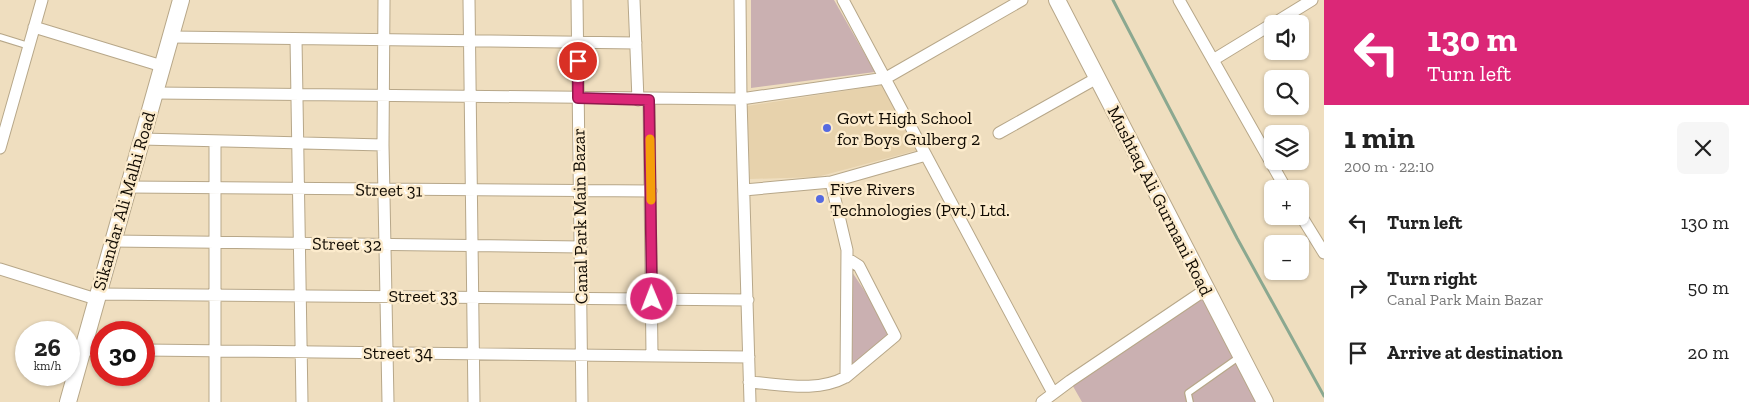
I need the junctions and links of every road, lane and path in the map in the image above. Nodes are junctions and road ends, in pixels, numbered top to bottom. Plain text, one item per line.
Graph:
1 (42, 0) edge
2 (181, 0) edge
3 (384, 0) edge
4 (469, 0) edge
5 (577, 0) edge
6 (634, 0) edge
7 (740, 0) edge
8 (843, 0) edge
9 (1022, 0) edge
10 (1057, 0) edge
11 (1179, 0) edge
12 (1312, 0) edge
13 (1288, 15) edge
14 (34, 27) junction
15 (1264, 29) edge
16 (0, 37) edge
17 (171, 37) junction
18 (296, 39) junction
19 (384, 40) junction
20 (469, 41) junction
21 (578, 43) junction
22 (636, 43) junction
23 (29, 46) junction
24 (1213, 60) junction
25 (162, 66) junction
26 (886, 78) junction
27 (1097, 78) junction
28 (155, 93) junction
29 (297, 94) junction
30 (384, 96) junction
31 (470, 96) junction
32 (578, 98) junction
33 (741, 99) junction
34 (643, 100) junction
35 (999, 133) dead end
36 (141, 139) junction
37 (215, 141) junction
38 (297, 143) junction
39 (0, 144) edge
40 (383, 145) junction
41 (926, 155) junction
42 (1281, 180) edge
43 (831, 182) junction
44 (127, 187) junction
45 (215, 188) junction
46 (298, 189) junction
47 (384, 190) junction
48 (744, 190) junction
49 (471, 191) junction
50 (651, 191) junction
51 (580, 192) junction
52 (1307, 225) edge
53 (112, 241) junction
54 (215, 242) junction
55 (299, 243) junction
56 (385, 244) junction
57 (472, 246) junction
58 (581, 247) junction
59 (1324, 253) edge
60 (848, 259) junction
61 (0, 269) edge
62 (1205, 290) junction
63 (215, 295) junction
64 (97, 296) junction
65 (300, 296) junction
66 (386, 296) junction
67 (472, 297) junction
68 (581, 298) junction
69 (652, 299) junction
70 (748, 300) junction
71 (82, 350) junction
72 (90, 350) edge
73 (155, 350) edge
74 (215, 351) junction
75 (300, 352) junction
76 (387, 352) junction
77 (473, 353) junction
78 (582, 354) junction
79 (652, 355) junction
80 (1240, 356) junction
81 (749, 357) junction
82 (846, 377) junction
83 (750, 382) junction
84 (1053, 393) junction
85 (68, 402) edge
86 (215, 402) edge
87 (302, 402) edge
88 (388, 402) edge
89 (474, 402) edge
90 (582, 402) edge
91 (750, 402) edge
92 (1042, 402) edge
93 (1190, 402) edge
94 (1265, 402) edge

1 - 14 street
2 - 17 street, Sikandar Ali Malhi Road
3 - 19 street
4 - 20 street
5 - 21 street, Canal Park Main Bazar
6 - 22 street
7 - 33 street
8 - 26 street
9 - 26 street
10 - 27 street, Mushtaq Ali Gurmani Road
11 - 24 street
12 - 13 street
14 - 23 street
14 - 25 street
15 - 24 street
16 - 23 lane
17 - 18 street
17 - 25 street, Sikandar Ali Malhi Road
18 - 19 street
18 - 29 street
19 - 20 street
19 - 30 street
20 - 21 street
20 - 31 street
21 - 22 street
21 - 32 street, Canal Park Main Bazar
22 - 34 street
23 - 39 street
24 - 42 street
25 - 28 street, Sikandar Ali Malhi Road
26 - 33 street
26 - 41 street
27 - 35 street
27 - 62 street, Mushtaq Ali Gurmani Road
28 - 29 street
28 - 36 street, Sikandar Ali Malhi Road
29 - 30 street
29 - 38 street
30 - 31 street
30 - 40 street
31 - 32 street
31 - 49 street
32 - 34 street
32 - 51 street, Canal Park Main Bazar
33 - 34 street
33 - 48 street
34 - 50 street
36 - 37 street
36 - 44 street, Sikandar Ali Malhi Road
37 - 38 street
37 - 45 street
38 - 40 street
38 - 46 street
40 - 47 street
41 - 43 street
41 - 84 street
43 - 48 street
43 - 60 street
44 - 45 street, Street 31
44 - 53 street, Sikandar Ali Malhi Road
45 - 46 street, Street 31
45 - 54 street
46 - 47 street, Street 31
46 - 55 street
47 - 49 street, Street 31
47 - 56 street
48 - 70 street
49 - 51 street, Street 31
49 - 57 street
50 - 51 street, Street 31
50 - 69 street
51 - 58 street, Canal Park Main Bazar
52 - 59 street
53 - 54 street, Street 32
53 - 64 street, Sikandar Ali Malhi Road
54 - 55 street, Street 32
54 - 63 street
55 - 56 street, Street 32
55 - 65 street
56 - 57 street, Street 32
56 - 66 street
57 - 58 street, Street 32
57 - 67 street
58 - 68 street, Canal Park Main Bazar
60 - 82 street
60 - 82 street
61 - 64 street, Street 33
62 - 80 street, Mushtaq Ali Gurmani Road
62 - 84 street
63 - 64 street, Street 33
63 - 65 street, Street 33
63 - 74 street
64 - 71 street, Sikandar Ali Malhi Road
65 - 66 street, Street 33
65 - 75 street
66 - 67 street, Street 33
66 - 76 street
67 - 68 street, Street 33
67 - 77 street
68 - 69 street, Street 33
68 - 78 street, Canal Park Main Bazar
69 - 70 street, Street 33
69 - 79 street
70 - 81 street
71 - 72 street
71 - 85 street, Sikandar Ali Malhi Road
73 - 74 street, Street 34
74 - 75 street, Street 34
74 - 86 street
75 - 76 street, Street 34
75 - 87 street
76 - 77 street, Street 34
76 - 88 street
77 - 78 street, Street 34
77 - 89 street
78 - 79 street, Street 34
78 - 90 street, Canal Park Main Bazar
79 - 81 street, Street 34
80 - 93 lane
80 - 94 street, Mushtaq Ali Gurmani Road
81 - 83 street
82 - 83 street
83 - 91 street
84 - 92 street

